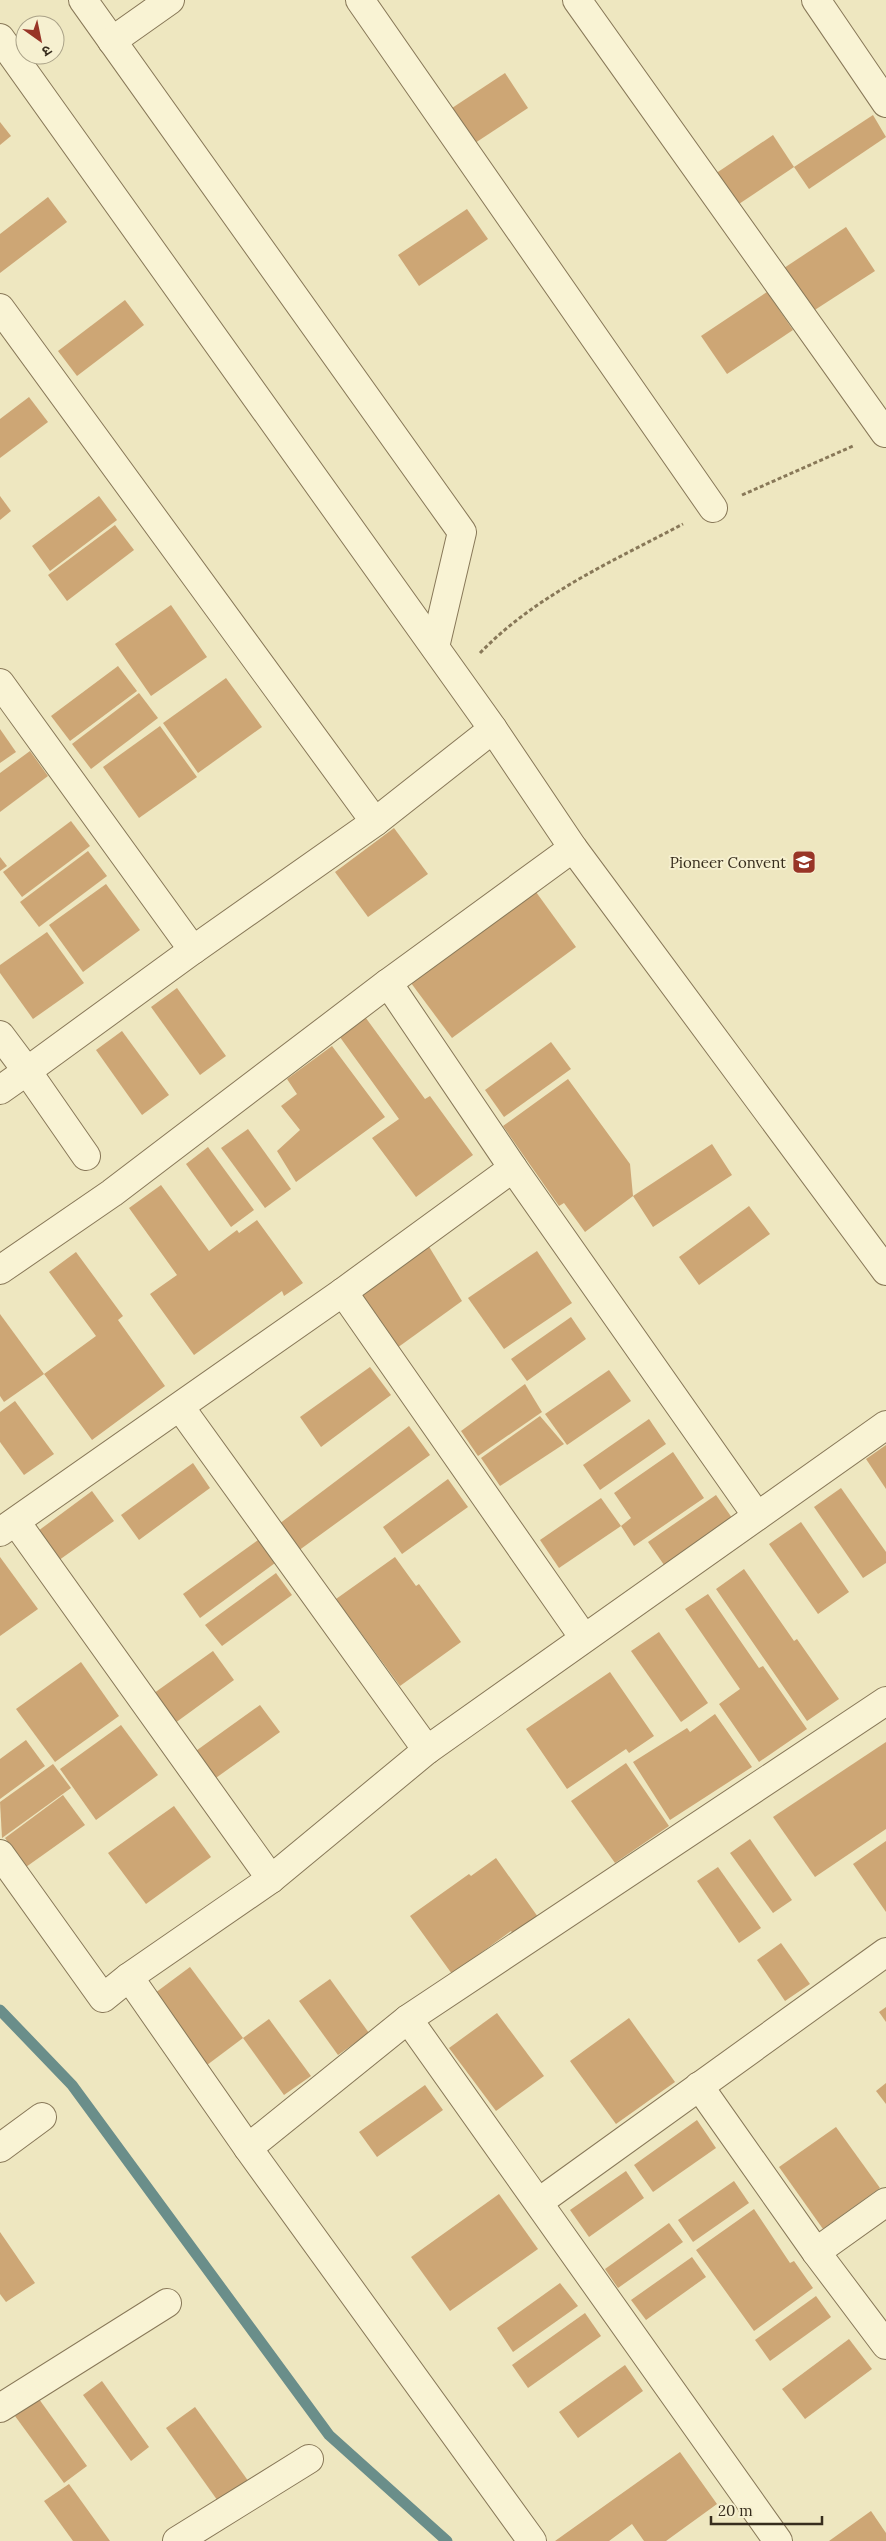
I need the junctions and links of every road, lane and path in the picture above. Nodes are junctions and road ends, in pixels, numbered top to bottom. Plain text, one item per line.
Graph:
1 (83, 0) edge
2 (170, 0) edge
3 (360, 0) edge
4 (577, 0) edge
5 (816, 0) edge
6 (0, 38) edge
7 (112, 41) junction
8 (886, 103) edge
9 (0, 308) edge
10 (885, 432) edge
11 (713, 508) junction
12 (435, 647) junction
13 (456, 677) junction
14 (0, 683) edge
15 (493, 729) junction
16 (375, 822) junction
17 (573, 848) junction
18 (194, 950) junction
19 (388, 983) junction
20 (0, 1035) edge
21 (27, 1071) junction
22 (0, 1090) edge
23 (86, 1156) dead end
24 (513, 1168) junction
25 (0, 1270) edge
26 (886, 1271) edge
27 (343, 1292) junction
28 (180, 1408) junction
29 (886, 1425) edge
30 (757, 1516) junction
31 (8, 1527) edge
32 (584, 1638) junction
33 (886, 1700) edge
34 (427, 1750) junction
35 (0, 1854) edge
36 (271, 1879) junction
37 (886, 1952) edge
38 (129, 1977) junction
39 (408, 2019) junction
40 (699, 2086) junction
41 (42, 2117) dead end
42 (0, 2148) edge
43 (248, 2148) junction
44 (539, 2202) junction
45 (886, 2202) edge
46 (816, 2252) junction
47 (167, 2303) dead end
48 (886, 2345) edge
49 (0, 2408) edge
50 (309, 2459) dead end
51 (177, 2541) edge
52 (532, 2541) edge
53 (778, 2541) edge

1 - 7 street
2 - 7 street
3 - 11 street
4 - 10 street
5 - 8 street
6 - 12 street
7 - 12 street
9 - 16 street
10 - 11 path
11 - 13 path
12 - 13 street
13 - 15 street
14 - 18 street
15 - 16 street
15 - 17 street
16 - 18 street
17 - 19 street
17 - 26 street
18 - 21 street
19 - 24 street
19 - 25 street
20 - 21 street
21 - 22 street
21 - 23 street
24 - 27 street
24 - 30 street
27 - 28 street
27 - 32 street
28 - 31 street
28 - 34 street
29 - 30 street
30 - 32 street
31 - 36 street
32 - 34 street
33 - 39 street
34 - 36 street
35 - 38 street
36 - 38 street
37 - 40 street
38 - 43 street
39 - 43 street
39 - 44 street
40 - 44 street
40 - 46 street
41 - 42 street
43 - 52 street
44 - 53 street
45 - 46 street
46 - 48 street
47 - 49 street
50 - 51 street

